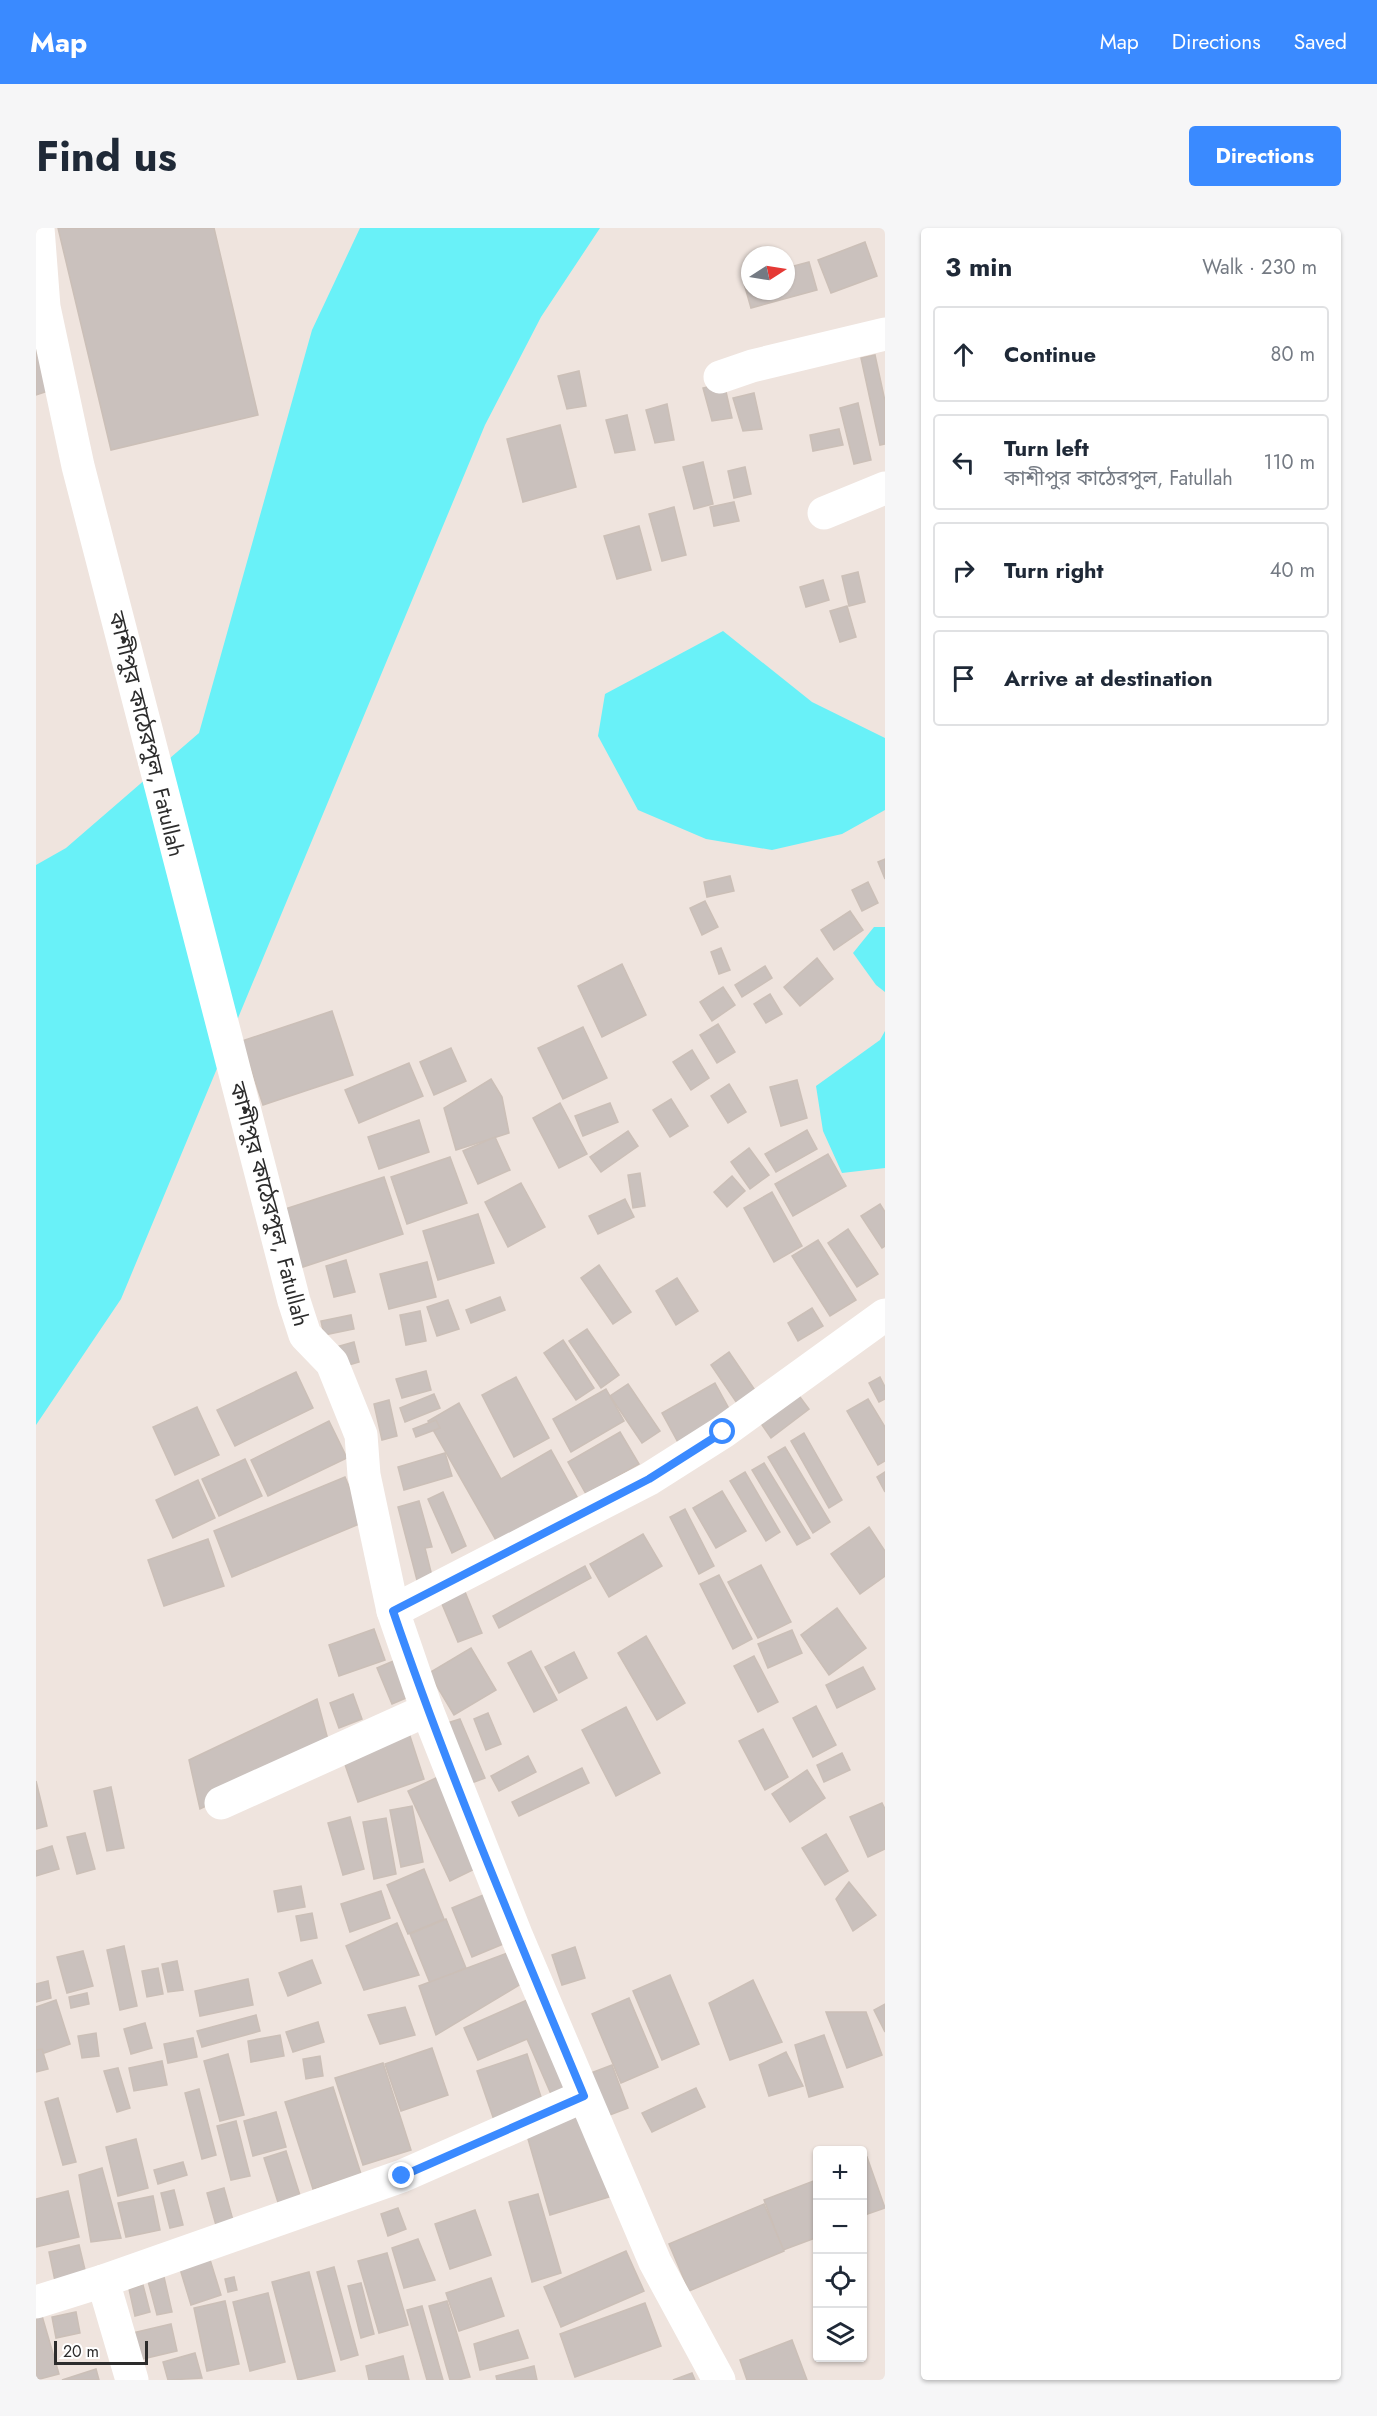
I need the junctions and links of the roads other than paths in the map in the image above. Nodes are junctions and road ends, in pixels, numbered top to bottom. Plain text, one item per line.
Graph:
1 (38, 228) edge
2 (885, 334) edge
3 (43, 337) edge
4 (720, 377) dead end
5 (885, 488) edge
6 (824, 513) dead end
7 (885, 1315) edge
8 (393, 1611) junction
9 (427, 1710) junction
10 (221, 1803) dead end
11 (584, 2096) junction
12 (103, 2281) junction
13 (36, 2302) edge
14 (132, 2380) edge
15 (719, 2380) edge

1 - 3 street, কাশীপুর কাঠেরপুল, Fatullah
2 - 4 street
3 - 8 street, কাশীপুর কাঠেরপুল, Fatullah
5 - 6 street
7 - 8 street
8 - 9 street, কাশীপুর কাঠেরপুল, Fatullah
9 - 10 street
9 - 11 street, কাশীপুর কাঠেরপুল, Fatullah
11 - 12 street
11 - 15 street, কাশীপুর কাঠেরপুল, Fatullah
12 - 13 street
12 - 14 street

